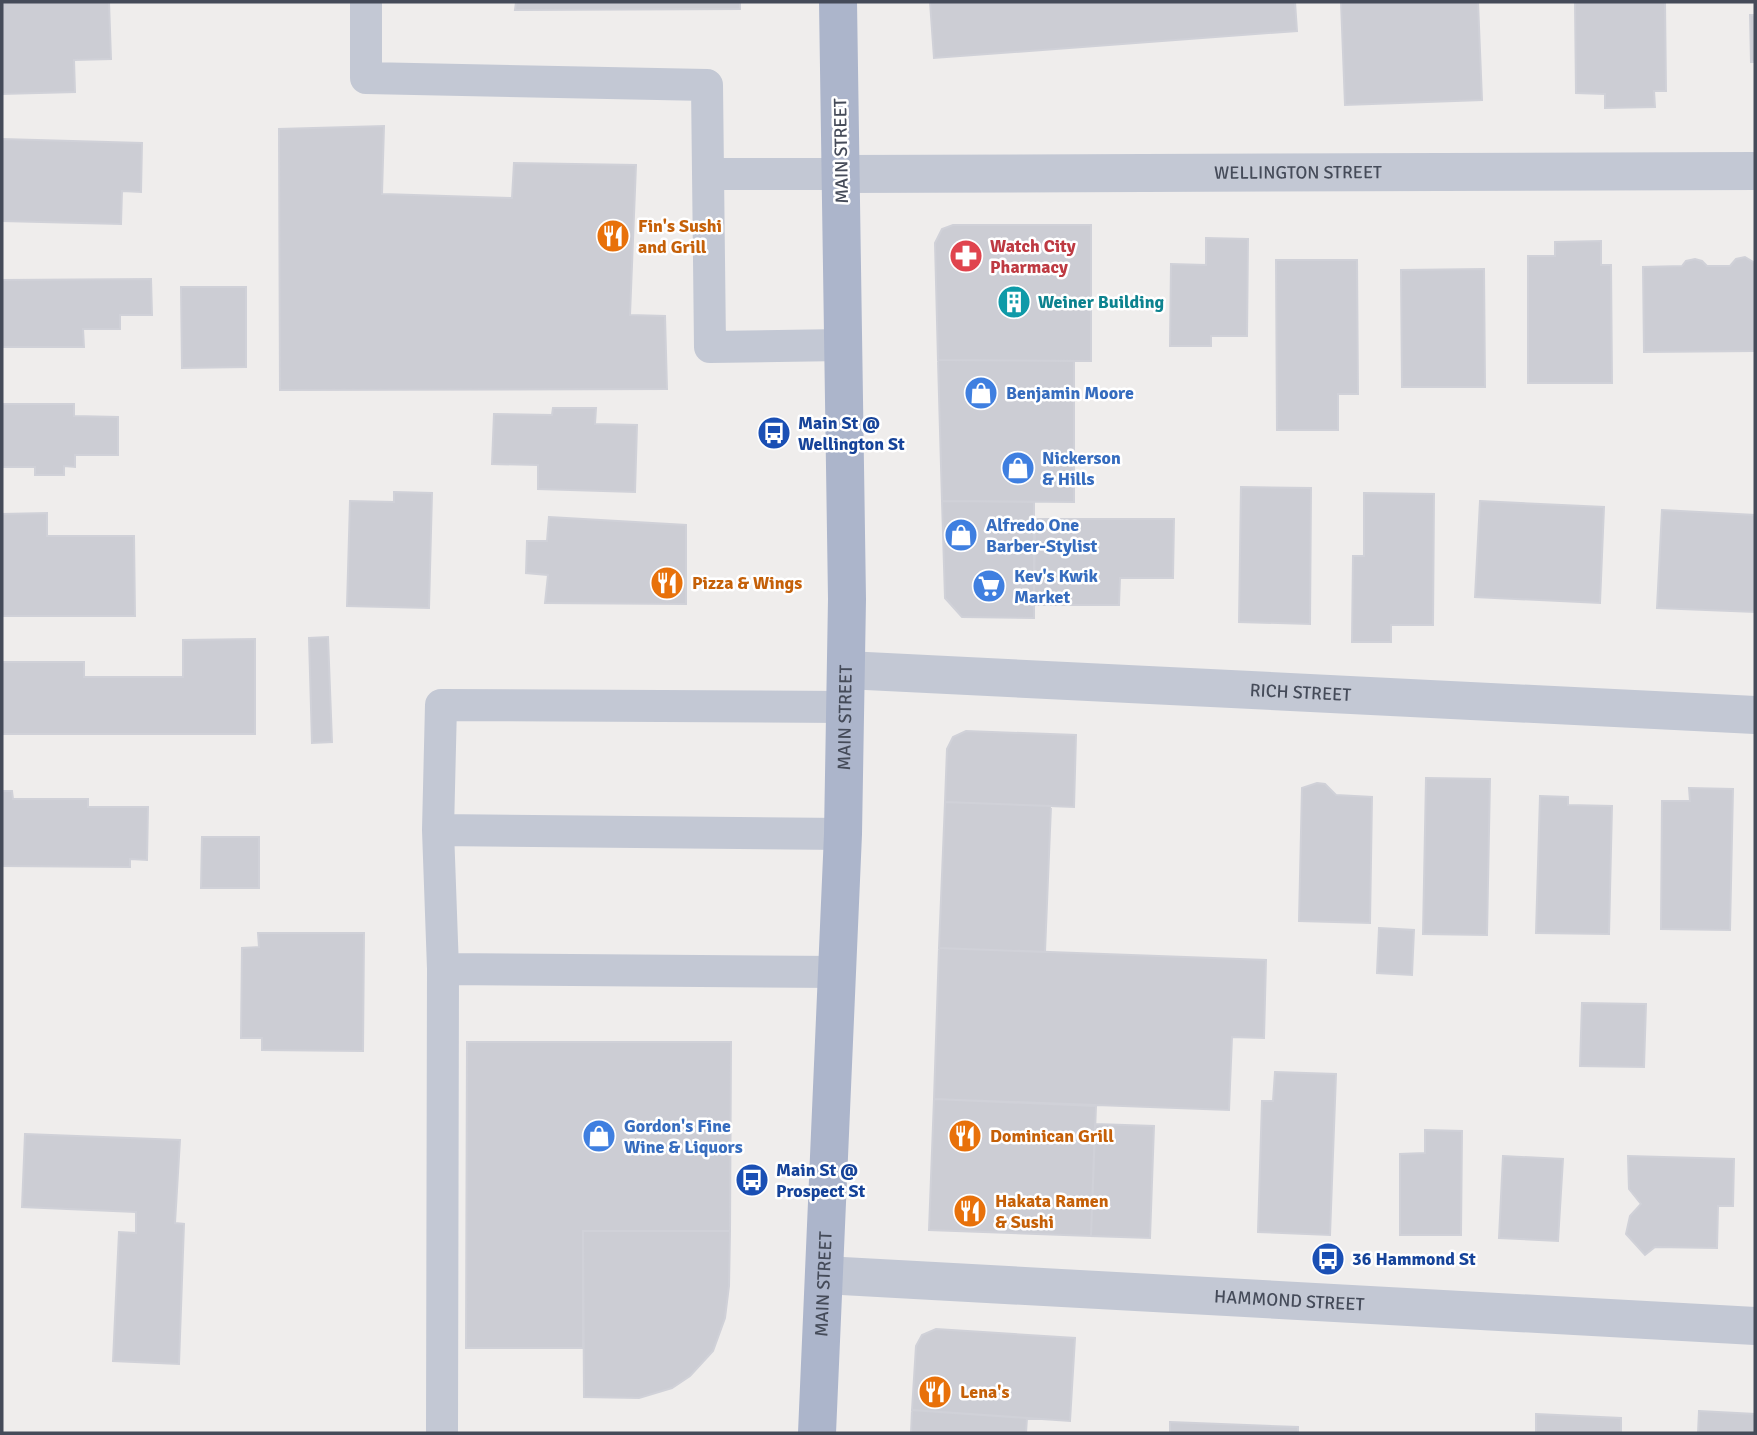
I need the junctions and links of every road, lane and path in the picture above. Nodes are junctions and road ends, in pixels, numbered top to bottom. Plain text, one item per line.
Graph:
1 (366, 2) edge
2 (838, 2) edge
3 (1755, 171) edge
4 (708, 174) junction
5 (841, 174) junction
6 (843, 345) junction
7 (846, 689) junction
8 (1755, 715) edge
9 (439, 830) junction
10 (843, 834) junction
11 (443, 969) junction
12 (838, 972) junction
13 (824, 1275) junction
14 (1755, 1326) edge
15 (442, 1433) edge
16 (817, 1433) edge

1 - 4 lane
2 - 5 main road, MAIN STREET
3 - 5 street, WELLINGTON STREET
4 - 5 lane
4 - 6 lane
5 - 6 main road, MAIN STREET
6 - 7 main road, MAIN STREET
7 - 8 street, RICH STREET
7 - 9 lane
7 - 10 main road, MAIN STREET
9 - 10 lane
9 - 11 lane
10 - 12 main road, MAIN STREET
11 - 12 lane
11 - 15 lane
12 - 13 main road, MAIN STREET
13 - 14 street, HAMMOND STREET
13 - 16 main road, MAIN STREET

